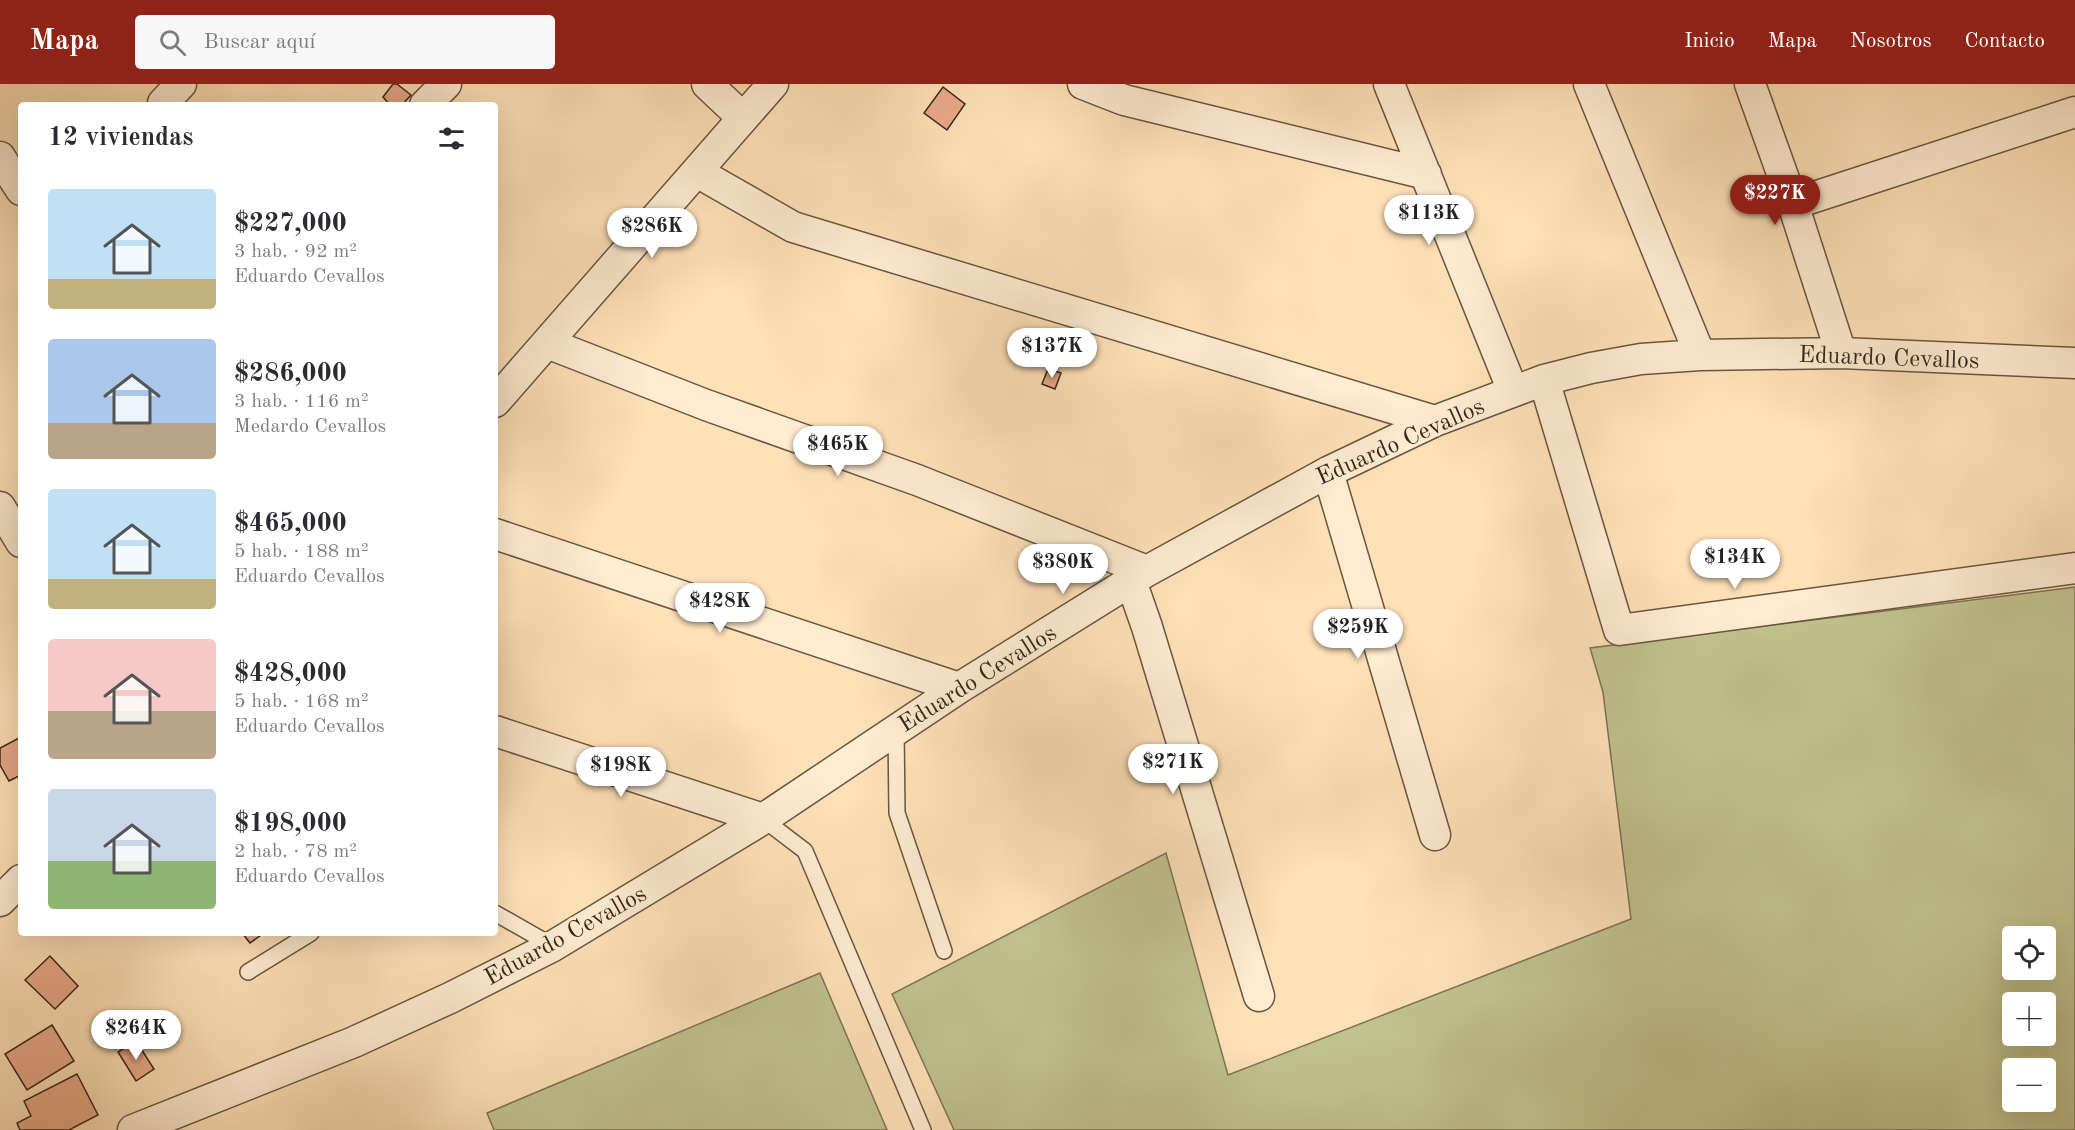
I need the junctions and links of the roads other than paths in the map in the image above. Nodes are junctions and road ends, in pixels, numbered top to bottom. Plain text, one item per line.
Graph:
1 (446, 84) edge
2 (707, 84) edge
3 (773, 84) edge
4 (1083, 84) edge
5 (1389, 84) edge
6 (1589, 84) edge
7 (1750, 84) edge
8 (428, 102) edge
9 (2075, 111) edge
10 (743, 118) junction
11 (0, 157) edge
12 (697, 172) junction
13 (1426, 174) junction
14 (18, 185) edge
15 (1793, 204) junction
16 (547, 343) junction
17 (1841, 353) junction
18 (1700, 355) junction
19 (2075, 363) edge
20 (1544, 380) junction
21 (1513, 391) junction
22 (498, 399) edge
23 (1435, 421) junction
24 (1328, 472) junction
25 (0, 507) edge
26 (498, 535) edge
27 (18, 537) edge
28 (2075, 568) edge
29 (1139, 576) junction
30 (959, 687) junction
31 (896, 729) junction
32 (498, 732) edge
33 (763, 819) junction
34 (1435, 835) dead end
35 (18, 883) edge
36 (0, 901) edge
37 (498, 915) edge
38 (305, 936) edge
39 (553, 946) junction
40 (944, 951) dead end
41 (248, 972) dead end
42 (1259, 996) dead end
43 (133, 1130) edge
44 (923, 1130) edge

1 - 8 street
2 - 10 street
3 - 10 street
4 - 13 street
5 - 13 street
6 - 18 street
7 - 15 street
9 - 15 street
10 - 12 street
11 - 14 street
12 - 16 street
12 - 23 street
13 - 21 street
15 - 17 street
16 - 22 street
16 - 29 street
17 - 18 street, Eduardo Cevallos
17 - 19 street, Eduardo Cevallos
18 - 20 street, Eduardo Cevallos
20 - 21 street, Eduardo Cevallos
20 - 28 street
21 - 23 street, Eduardo Cevallos
23 - 24 street, Eduardo Cevallos
24 - 29 street, Eduardo Cevallos
24 - 34 street
25 - 27 street
26 - 30 street
29 - 30 street, Eduardo Cevallos
29 - 42 street
30 - 31 street, Eduardo Cevallos
31 - 33 street, Eduardo Cevallos
31 - 40 lane
32 - 33 street
33 - 39 street, Eduardo Cevallos
33 - 44 lane
35 - 36 street
37 - 39 lane
38 - 41 lane
39 - 43 street, Eduardo Cevallos

